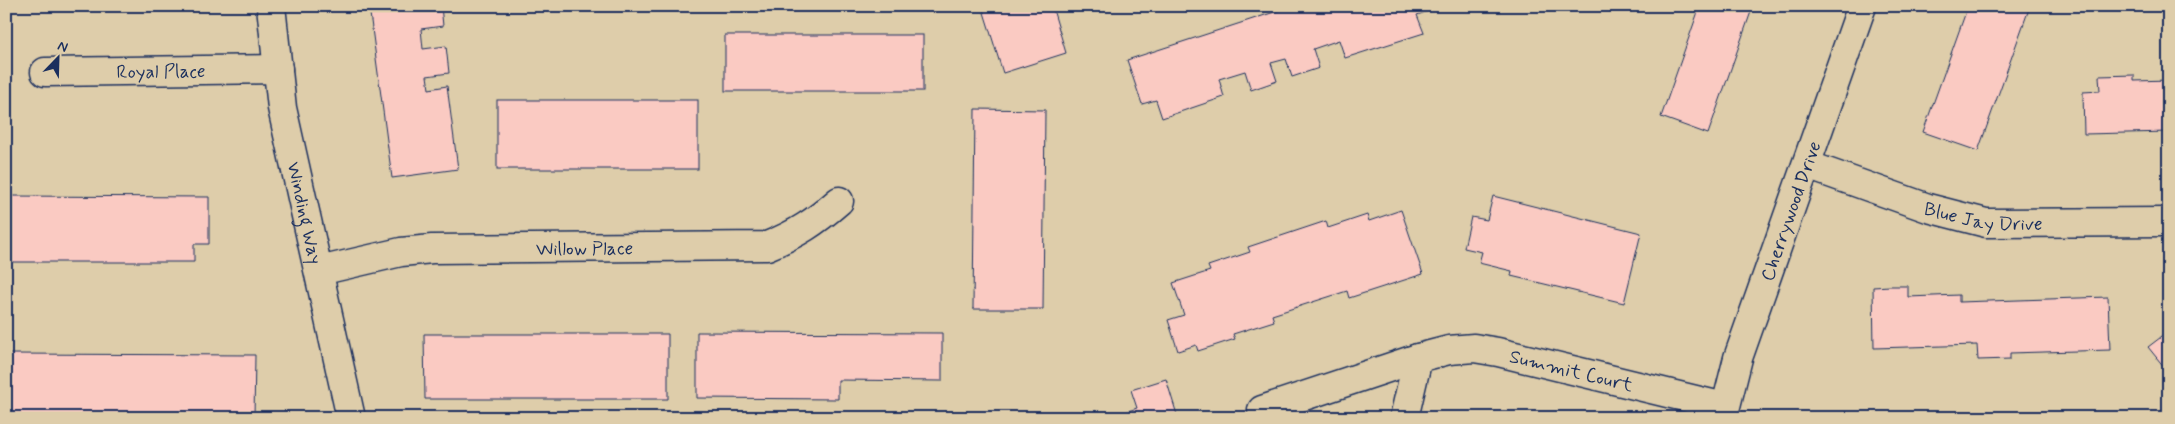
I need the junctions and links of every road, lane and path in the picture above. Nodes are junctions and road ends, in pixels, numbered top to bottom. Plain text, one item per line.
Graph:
1 (271, 6) edge
2 (1862, 6) edge
3 (278, 68) junction
4 (45, 72) dead end
5 (1807, 165) junction
6 (839, 201) dead end
7 (2169, 222) edge
8 (319, 272) junction
9 (1418, 358) junction
10 (1724, 412) edge
11 (351, 418) edge
12 (1265, 418) edge
13 (1404, 418) edge

1 - 3 street, Winding Way
2 - 5 street, Cherrywood Drive
3 - 4 street, Royal Place
3 - 8 street, Winding Way
5 - 7 street, Blue Jay Drive
5 - 10 street, Cherrywood Drive
6 - 8 street, Willow Place
8 - 11 street, Winding Way
9 - 10 street, Summit Court
9 - 12 street, Summit Court
9 - 13 street

